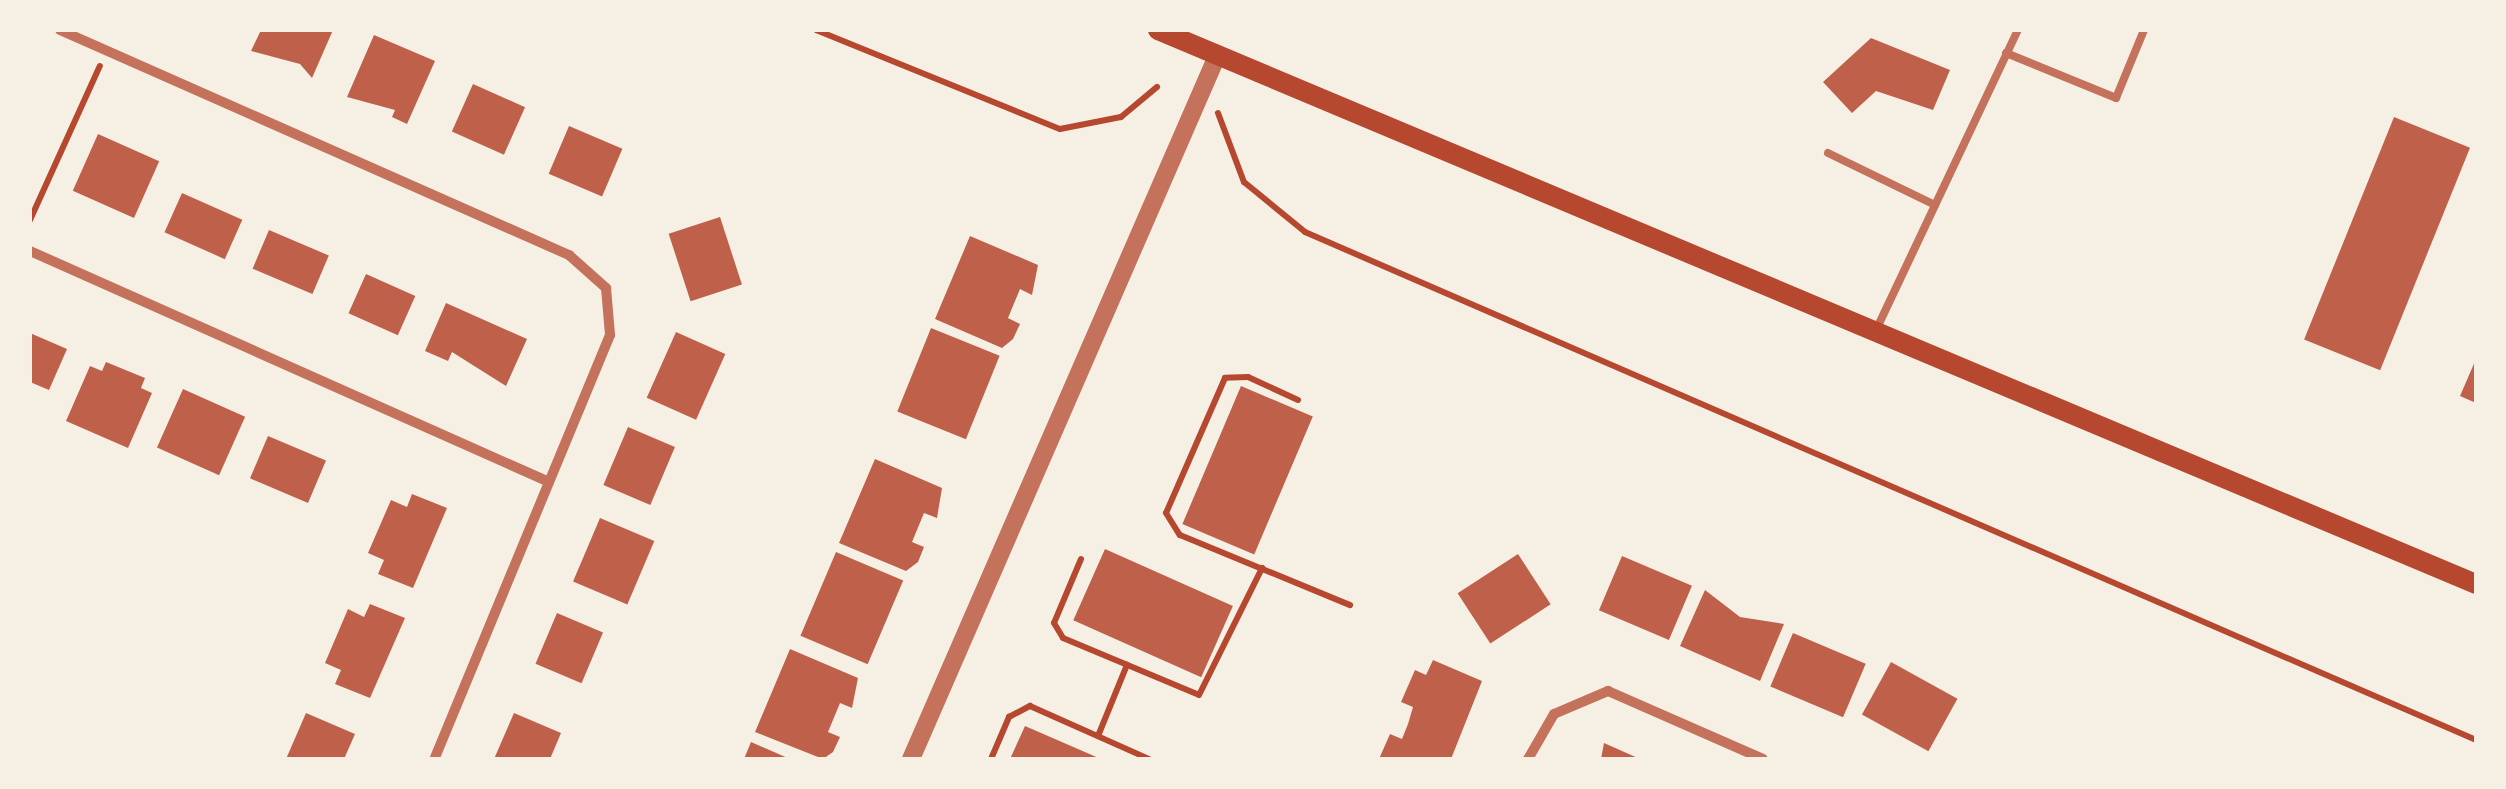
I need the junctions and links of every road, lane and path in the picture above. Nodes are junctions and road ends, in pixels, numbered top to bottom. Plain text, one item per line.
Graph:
1 (60, 30) edge
2 (816, 30) edge
3 (1158, 30) edge
4 (2018, 30) edge
5 (2144, 30) edge
6 (107, 51) junction
7 (2006, 54) junction
8 (1217, 56) junction
9 (1157, 88) dead end
10 (1218, 114) dead end
11 (1828, 153) dead end
12 (1934, 205) junction
13 (30, 220) edge
14 (30, 251) edge
15 (1875, 332) junction
16 (1298, 400) dead end
17 (549, 482) junction
18 (1081, 559) dead end
19 (1262, 568) junction
20 (2476, 584) edge
21 (1350, 604) dead end
22 (1127, 665) junction
23 (1098, 736) junction
24 (2476, 740) edge
25 (434, 759) edge
26 (911, 759) edge
27 (991, 759) edge
28 (1149, 759) edge
29 (1528, 759) edge
30 (1763, 759) edge

1 - 6 street
2 - 9 path
3 - 8 main road
4 - 7 lane
5 - 7 lane
6 - 13 path
6 - 17 street
7 - 12 lane
8 - 15 main road
8 - 26 street
10 - 24 path
11 - 12 lane
12 - 15 lane
14 - 17 street
15 - 20 main road
16 - 19 path
17 - 25 street
18 - 22 path
19 - 21 path
19 - 22 path
22 - 23 path
23 - 27 path
23 - 28 path
29 - 30 street

